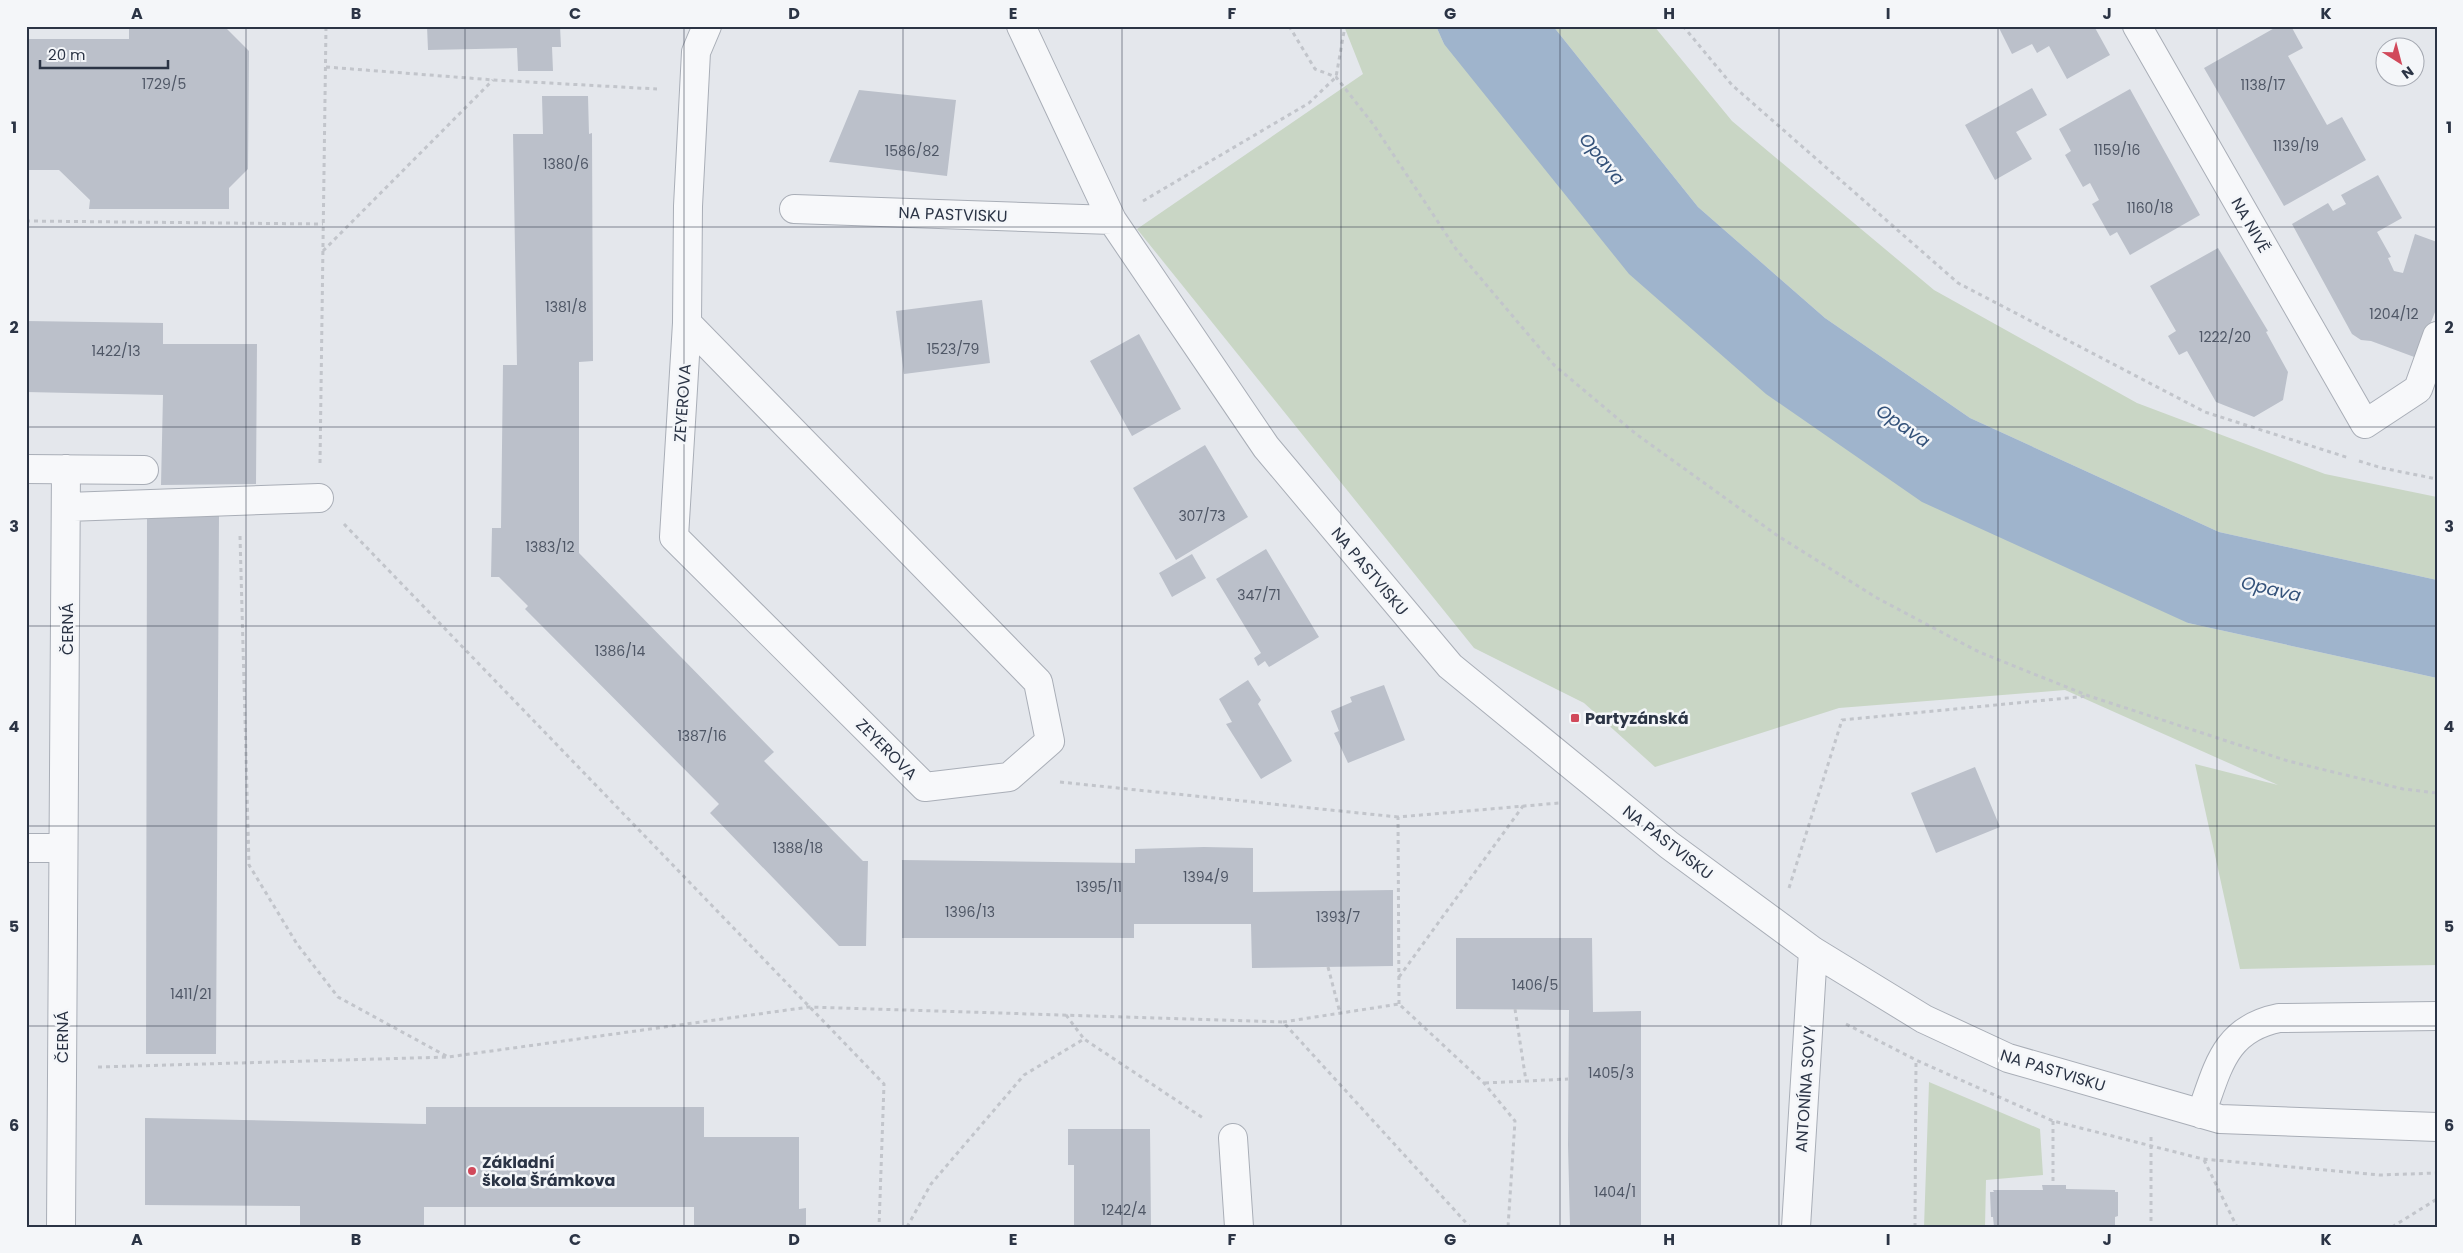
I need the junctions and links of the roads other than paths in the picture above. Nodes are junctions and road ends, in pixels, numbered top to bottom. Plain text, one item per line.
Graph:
1 (707, 26) edge
2 (1021, 26) edge
3 (2137, 26) edge
4 (794, 209) dead end
5 (1112, 220) junction
6 (687, 323) junction
7 (2437, 336) edge
8 (26, 469) edge
9 (66, 469) junction
10 (144, 470) dead end
11 (319, 498) road end
12 (67, 506) junction
13 (26, 848) edge
14 (63, 848) junction
15 (1813, 951) junction
16 (2437, 1016) edge
17 (2201, 1114) junction
18 (2437, 1127) edge
19 (1234, 1138) road end
20 (62, 1227) edge
21 (1239, 1227) edge
22 (1796, 1227) edge

1 - 6 street, ZEYEROVA
2 - 5 street, NA PASTVISKU
3 - 7 street, NA NIVĚ
4 - 5 street, NA PASTVISKU
5 - 15 street, NA PASTVISKU
6 - 6 street, ZEYEROVA
8 - 9 street
9 - 10 street
9 - 12 street, ČERNÁ
11 - 12 street
12 - 14 street, ČERNÁ
13 - 14 street
14 - 20 street, ČERNÁ
15 - 17 street, NA PASTVISKU
15 - 22 street, ANTONÍNA SOVY
16 - 17 street
17 - 18 street, NA PASTVISKU
19 - 21 street

